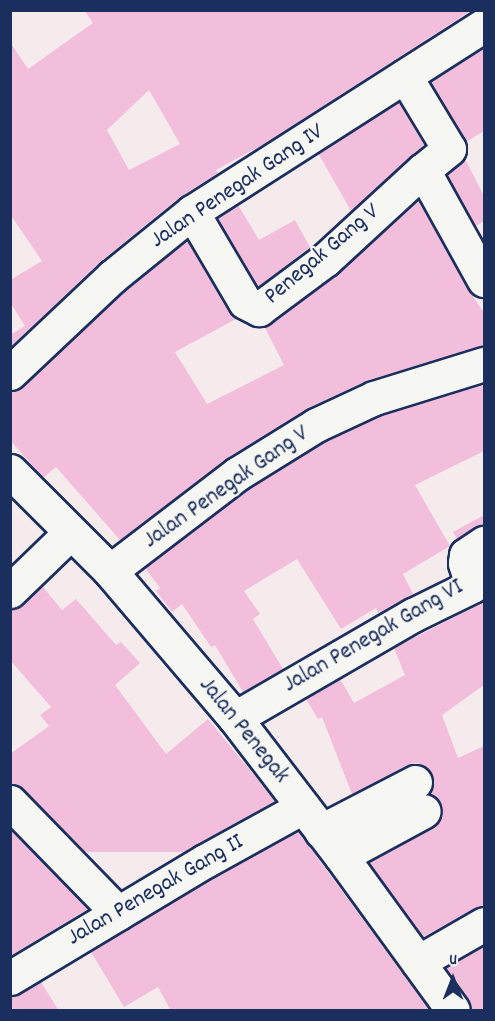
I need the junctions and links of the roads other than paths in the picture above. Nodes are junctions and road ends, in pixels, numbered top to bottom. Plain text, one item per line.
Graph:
1 (484, 25) edge
2 (405, 76) junction
3 (423, 170) junction
4 (192, 212) junction
5 (484, 280) edge
6 (484, 364) edge
7 (10, 373) edge
8 (10, 471) edge
9 (70, 533) junction
10 (484, 543) edge
11 (110, 571) junction
12 (10, 591) edge
13 (478, 593) edge
14 (235, 718) junction
15 (419, 796) dead end
16 (10, 801) edge
17 (322, 831) junction
18 (118, 913) junction
19 (484, 924) edge
20 (418, 963) junction
21 (10, 978) edge
22 (453, 1011) edge

1 - 2 street, Jalan Penegak Gang IV
2 - 3 street
2 - 4 street, Jalan Penegak Gang IV
3 - 4 street, Penegak Gang V
3 - 5 street
4 - 7 street, Jalan Penegak Gang IV
6 - 11 street, Jalan Penegak Gang V
8 - 9 street, Jalan Penegak
9 - 11 street, Jalan Penegak
9 - 12 street
10 - 13 street, Jalan Penegak Gang VI
11 - 14 street, Jalan Penegak
13 - 14 street, Jalan Penegak Gang VI
14 - 17 street, Jalan Penegak
15 - 17 street, Jalan Penegak Gang II
16 - 18 street
17 - 18 street, Jalan Penegak Gang II
17 - 20 street, Jalan Penegak
18 - 21 street, Jalan Penegak Gang II
19 - 20 street
20 - 22 street, Jalan Penegak

